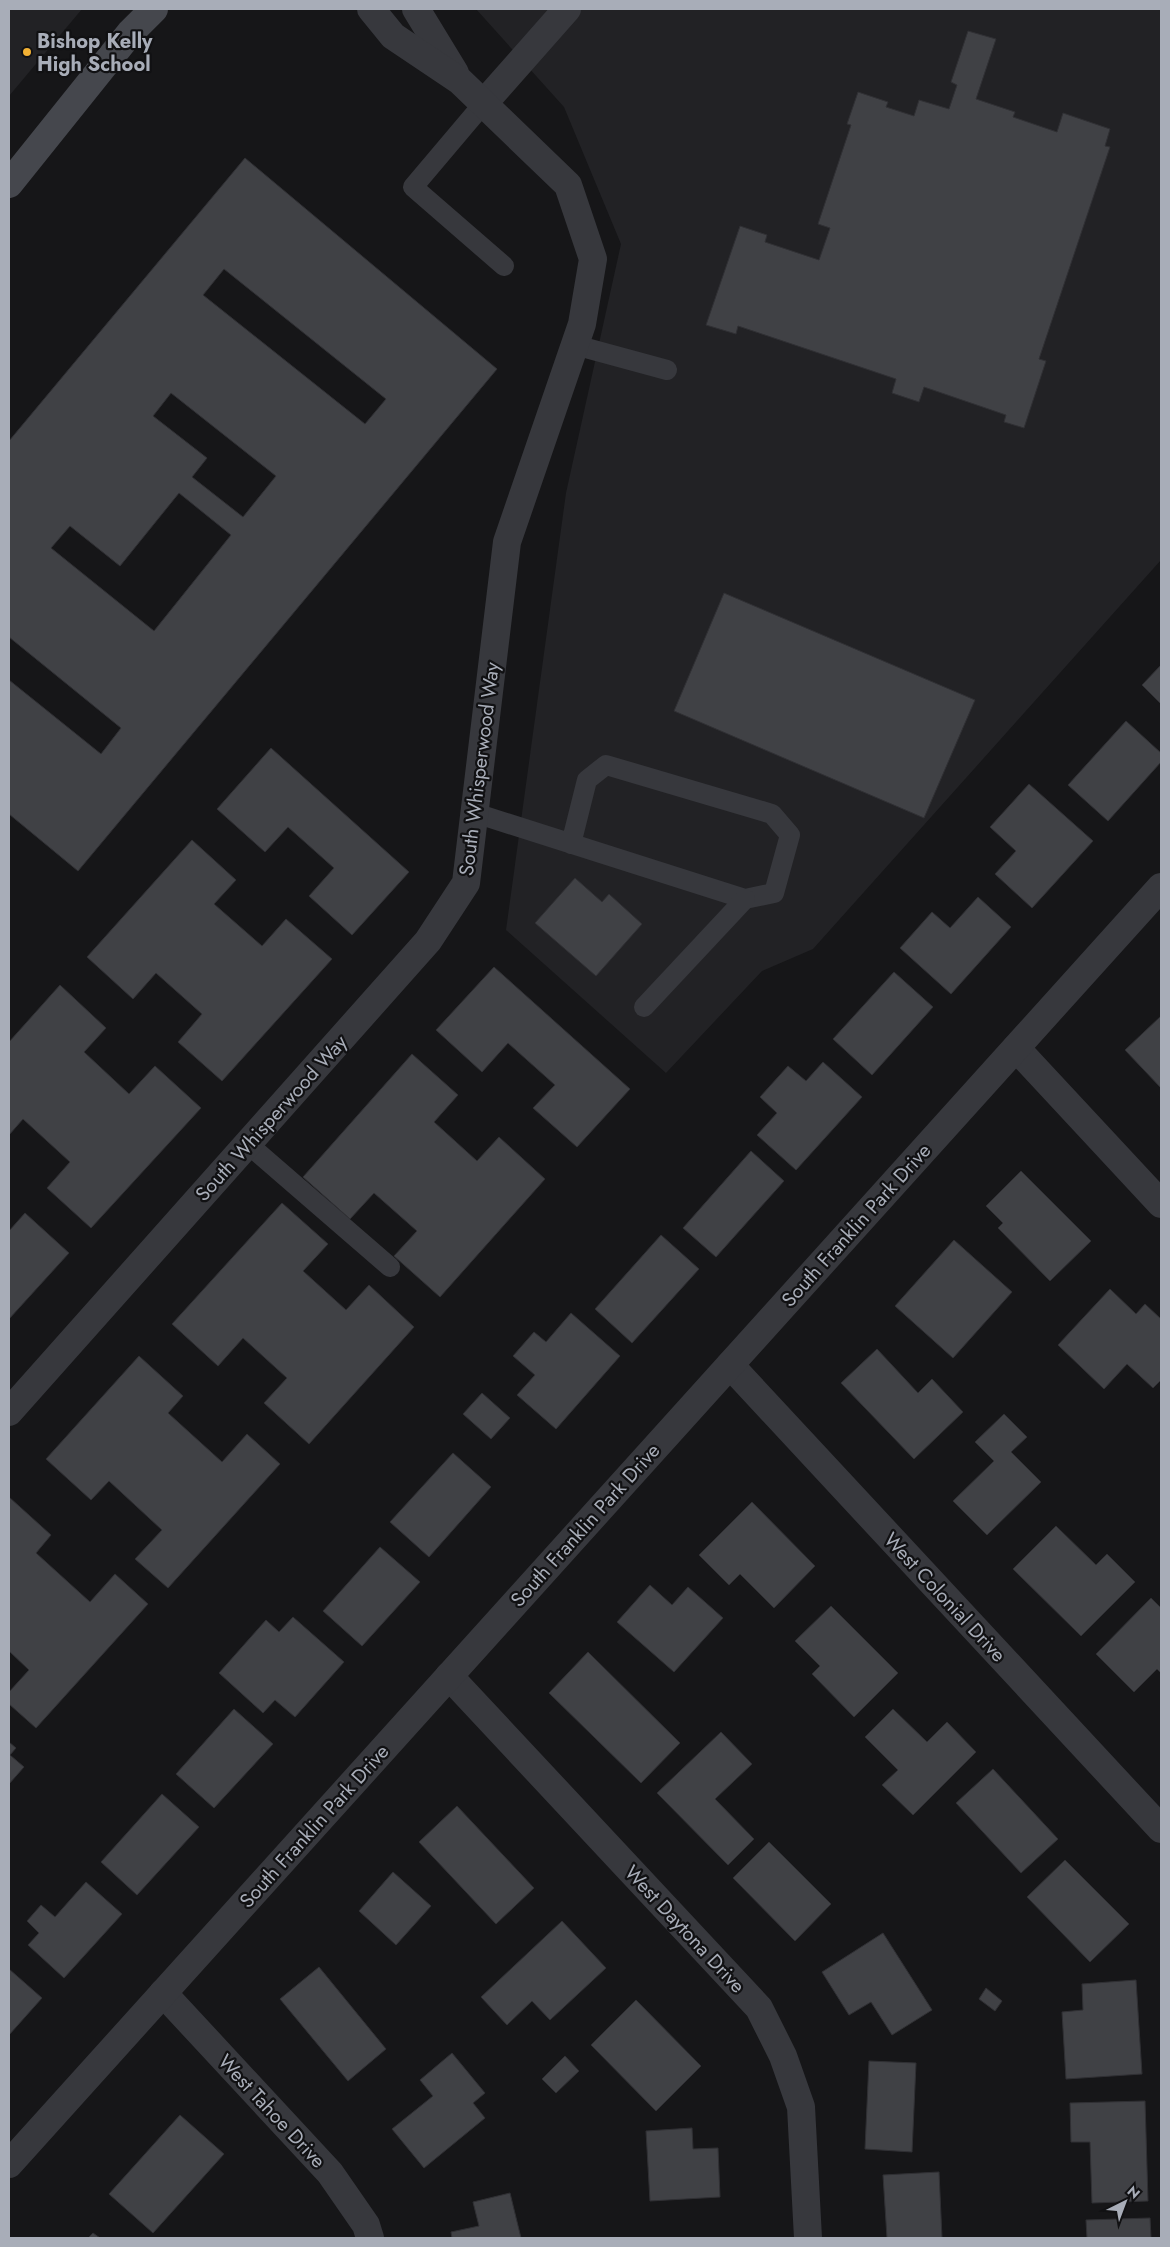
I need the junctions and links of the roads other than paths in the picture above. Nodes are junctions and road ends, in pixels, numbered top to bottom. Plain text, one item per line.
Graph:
1 (144, 9) edge
2 (154, 9) edge
3 (371, 9) edge
4 (416, 9) edge
5 (567, 9) edge
6 (130, 33) junction
7 (460, 80) junction
8 (484, 103) junction
9 (9, 184) edge
10 (504, 266) dead end
11 (575, 345) junction
12 (667, 370) dead end
13 (475, 813) junction
14 (571, 844) junction
15 (1161, 887) edge
16 (745, 898) junction
17 (644, 1007) dead end
18 (1016, 1048) junction
19 (248, 1144) junction
20 (1161, 1204) edge
21 (390, 1268) dead end
22 (730, 1365) junction
23 (9, 1412) edge
24 (449, 1676) junction
25 (1161, 1829) edge
26 (163, 1993) junction
27 (9, 2164) edge
28 (370, 2238) edge
29 (808, 2238) edge

1 - 6 street
2 - 6 street
3 - 7 street, South Whisperwood Way
4 - 7 street, South Whisperwood Way
5 - 8 street
6 - 9 street
7 - 8 street, South Whisperwood Way
8 - 10 lane
8 - 11 street, South Whisperwood Way
11 - 12 lane
11 - 13 street, South Whisperwood Way
13 - 14 lane
13 - 19 street, South Whisperwood Way
14 - 16 lane
14 - 16 lane
15 - 18 street, South Franklin Park Drive
16 - 17 lane
18 - 20 street
18 - 22 street, South Franklin Park Drive
19 - 21 lane
19 - 23 street, South Whisperwood Way
22 - 24 street, South Franklin Park Drive
22 - 25 street, West Colonial Drive
24 - 26 street, South Franklin Park Drive
24 - 29 street, West Daytona Drive
26 - 27 street, South Franklin Park Drive
26 - 28 street, West Tahoe Drive

